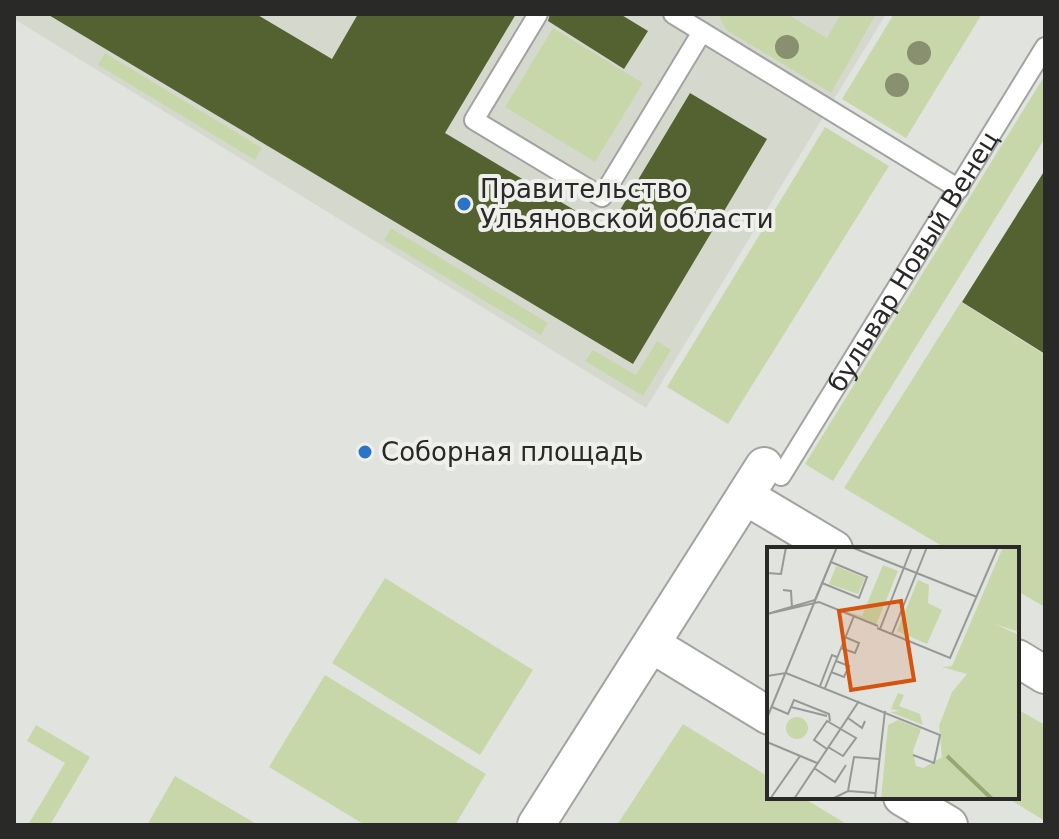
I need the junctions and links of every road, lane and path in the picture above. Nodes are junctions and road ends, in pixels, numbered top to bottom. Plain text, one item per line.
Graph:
1 (538, 14) edge
2 (673, 14) edge
3 (702, 32) junction
4 (1045, 47) edge
5 (959, 189) junction
6 (773, 471) joint
7 (745, 496) junction
8 (831, 547) edge
9 (651, 644) junction
10 (1019, 659) edge
11 (1045, 675) edge
12 (767, 715) edge
13 (905, 799) edge
14 (536, 825) edge
15 (949, 825) edge

1 - 3 lane
2 - 3 lane
3 - 5 lane
4 - 5 lane, бульвар Новый Венец
5 - 6 lane, бульвар Новый Венец
6 - 7 street
7 - 8 street
7 - 9 street
9 - 12 street
9 - 14 street
10 - 11 street
13 - 15 street

